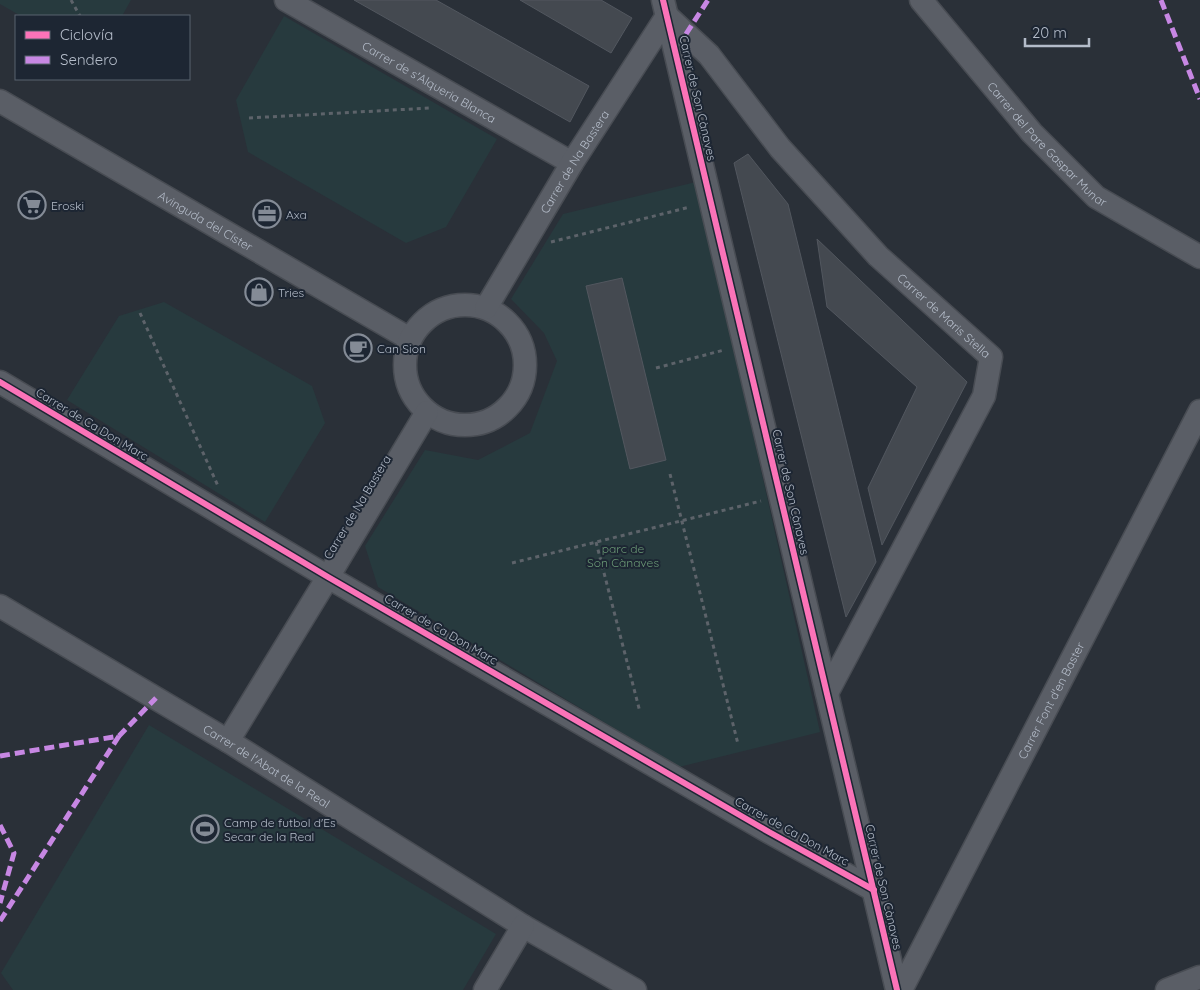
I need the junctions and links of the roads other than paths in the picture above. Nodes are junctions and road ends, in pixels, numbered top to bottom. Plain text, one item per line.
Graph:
1 (286, 0) edge
2 (921, 0) edge
3 (665, 8) edge
4 (0, 102) edge
5 (572, 163) junction
6 (1200, 257) edge
7 (486, 308) junction
8 (410, 339) junction
9 (0, 382) edge
10 (1200, 411) edge
11 (427, 412) junction
12 (328, 577) junction
13 (0, 606) edge
14 (827, 693) junction
15 (228, 741) junction
16 (874, 890) junction
17 (523, 926) junction
18 (1200, 977) edge
19 (485, 990) edge
20 (636, 990) edge
21 (899, 990) edge
22 (1167, 990) edge

1 - 5 street, Carrer de s'Alqueria Blanca
2 - 6 street, Carrer del Pare Gaspar Munar
3 - 5 street, Carrer de Na Bastera
3 - 14 street, Carrer de Son Cànaves
3 - 14 street, Carrer de Maris Stella
4 - 8 street, Avinguda del Císter
5 - 7 street, Carrer de Na Bastera
7 - 8 street
7 - 11 street
8 - 11 street
9 - 12 street, Carrer de Ca Don Marc
10 - 21 street, Carrer Font d'en Baster
11 - 12 street, Carrer de Na Bastera
12 - 15 street, Carrer de Na Bastera
12 - 16 street, Carrer de Ca Don Marc
13 - 15 street, Carrer de l'Abat de la Real
14 - 16 street, Carrer de Son Cànaves
15 - 17 street, Carrer de l'Abat de la Real
16 - 21 street, Carrer de Son Cànaves
17 - 19 street
17 - 20 street, Carrer de l'Abat de la Real
18 - 22 street

